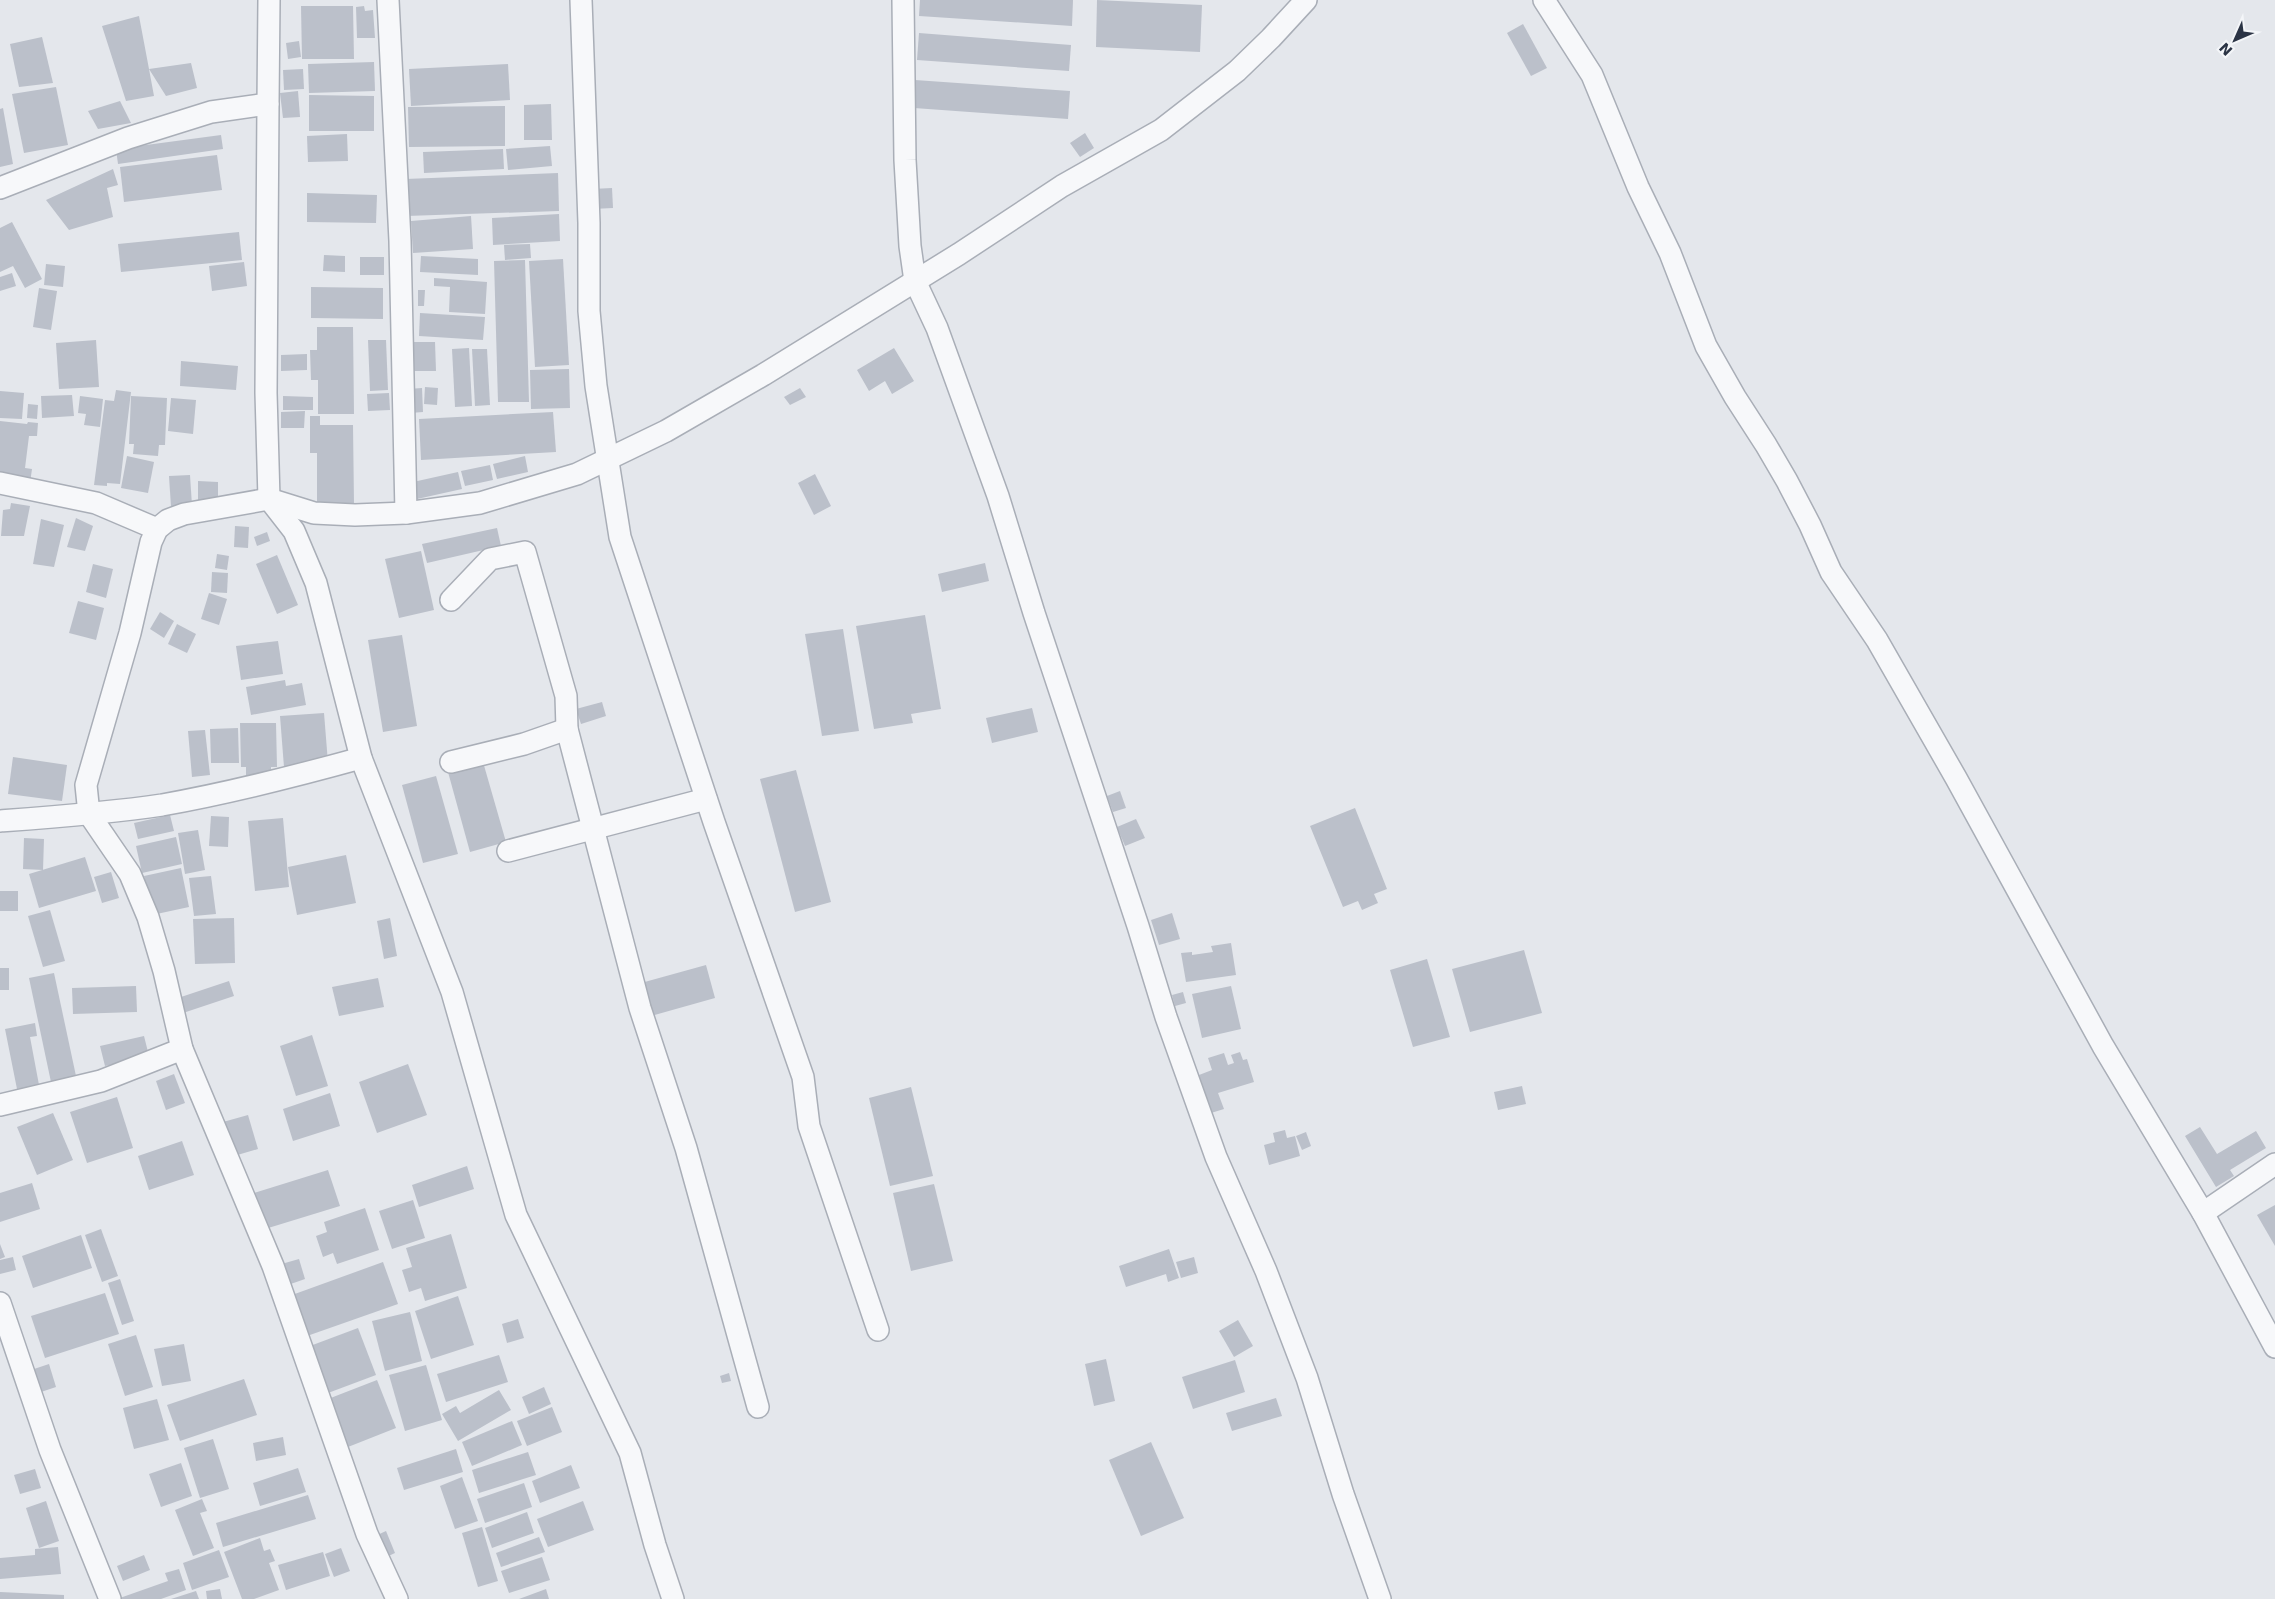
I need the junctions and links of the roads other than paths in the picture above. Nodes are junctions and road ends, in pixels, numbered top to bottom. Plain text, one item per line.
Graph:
1 (269, 0) edge
2 (388, 0) edge
3 (581, 0) edge
4 (903, 0) edge
5 (1306, 0) edge
6 (1544, 0) edge
7 (268, 104) junction
8 (0, 188) edge
9 (915, 281) junction
10 (609, 458) junction
11 (0, 483) edge
12 (270, 499) junction
13 (406, 513) junction
14 (157, 529) junction
15 (451, 600) dead end
16 (568, 729) junction
17 (362, 758) junction
18 (451, 762) dead end
19 (706, 799) junction
20 (90, 814) junction
21 (0, 821) edge
22 (594, 829) junction
23 (508, 852) dead end
24 (182, 1049) junction
25 (0, 1105) edge
26 (2275, 1164) edge
27 (2203, 1213) junction
28 (0, 1303) edge
29 (878, 1330) dead end
30 (2275, 1348) edge
31 (758, 1407) dead end
32 (110, 1599) edge
33 (397, 1599) edge
34 (673, 1599) edge
35 (1380, 1599) edge

1 - 7 street
2 - 13 street
3 - 10 street
4 - 9 street
5 - 9 street
6 - 27 street
7 - 8 street
7 - 12 street
9 - 10 street
9 - 35 street
10 - 13 street
10 - 19 street
11 - 14 street
12 - 13 street
12 - 14 street
12 - 17 street
14 - 20 street
15 - 16 street
16 - 18 street
16 - 22 street
17 - 20 street
17 - 34 street
19 - 22 street
19 - 29 street
20 - 21 street
20 - 24 street
22 - 23 street
22 - 31 street
24 - 25 street
24 - 33 street
26 - 27 street
27 - 30 street
28 - 32 street

